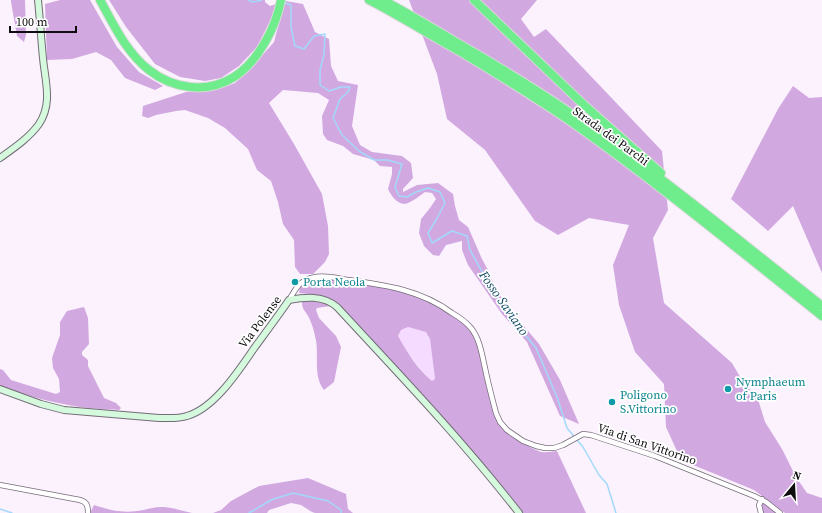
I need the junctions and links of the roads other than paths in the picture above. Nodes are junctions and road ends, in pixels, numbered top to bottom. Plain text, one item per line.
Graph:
1 (38, 0) edge
2 (100, 0) edge
3 (281, 0) edge
4 (369, 0) edge
5 (383, 0) edge
6 (474, 0) edge
7 (486, 63) junction
8 (0, 158) edge
9 (707, 215) junction
10 (289, 300) junction
11 (822, 306) edge
12 (822, 316) edge
13 (0, 390) edge
14 (0, 485) edge
15 (762, 499) junction
16 (88, 513) edge
17 (519, 513) edge
18 (761, 513) edge
19 (780, 513) edge

1 - 8 street
2 - 3 highway
4 - 7 highway, Strada dei Parchi
5 - 7 highway, Strada dei Parchi
6 - 9 highway
7 - 9 highway, Strada dei Parchi
7 - 12 highway, Strada dei Parchi
9 - 11 highway, Strada dei Parchi
10 - 13 street, Via Polense
10 - 15 street, Via di San Vittorino
10 - 17 street, Via Polense
14 - 16 street
15 - 18 street
15 - 19 street, Via di San Vittorino

